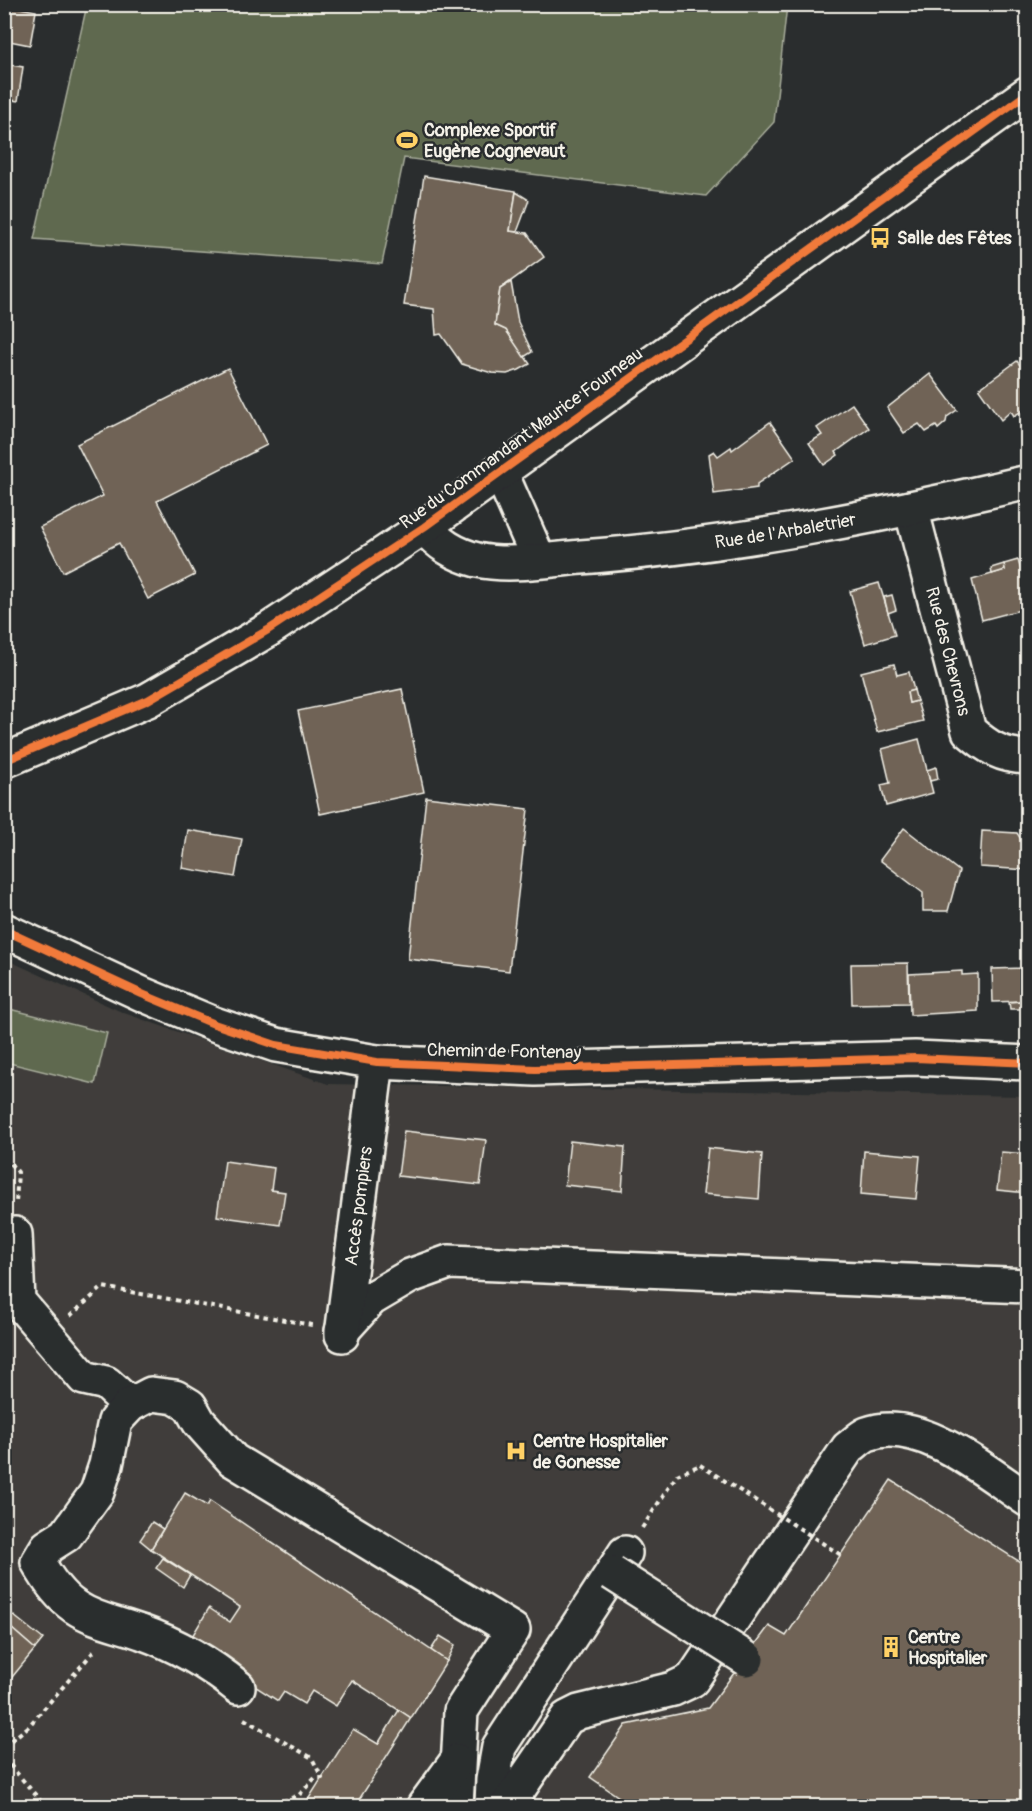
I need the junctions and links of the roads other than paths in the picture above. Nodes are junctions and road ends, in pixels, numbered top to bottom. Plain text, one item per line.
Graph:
1 (1028, 93) edge
2 (496, 473) junction
3 (1028, 482) edge
4 (911, 508) junction
5 (424, 527) junction
6 (539, 560) junction
7 (1028, 757) edge
8 (4, 761) edge
9 (4, 930) edge
10 (377, 1062) junction
11 (1028, 1063) edge
12 (15, 1234) road end
13 (1028, 1286) edge
14 (130, 1405) junction
15 (1028, 1500) edge
16 (747, 1659) dead end
17 (236, 1700) road end
18 (457, 1761) junction
19 (424, 1806) edge
20 (456, 1806) edge
21 (492, 1806) edge
22 (507, 1806) edge

1 - 2 street, Rue du Commandant Maurice Fourneau
2 - 5 street, Rue du Commandant Maurice Fourneau
2 - 6 street
3 - 4 street, Rue de l'Arbaletrier
4 - 6 street, Rue de l'Arbaletrier
4 - 7 street, Rue des Chevrons
5 - 6 street, Rue de l'Arbaletrier
5 - 8 street, Rue du Commandant Maurice Fourneau
9 - 10 street, Chemin de Fontenay
10 - 11 street, Chemin de Fontenay
10 - 13 street, Accès pompiers
12 - 14 street
14 - 17 street
14 - 18 street
15 - 22 street
16 - 21 street, bridge
18 - 19 street
18 - 20 street

